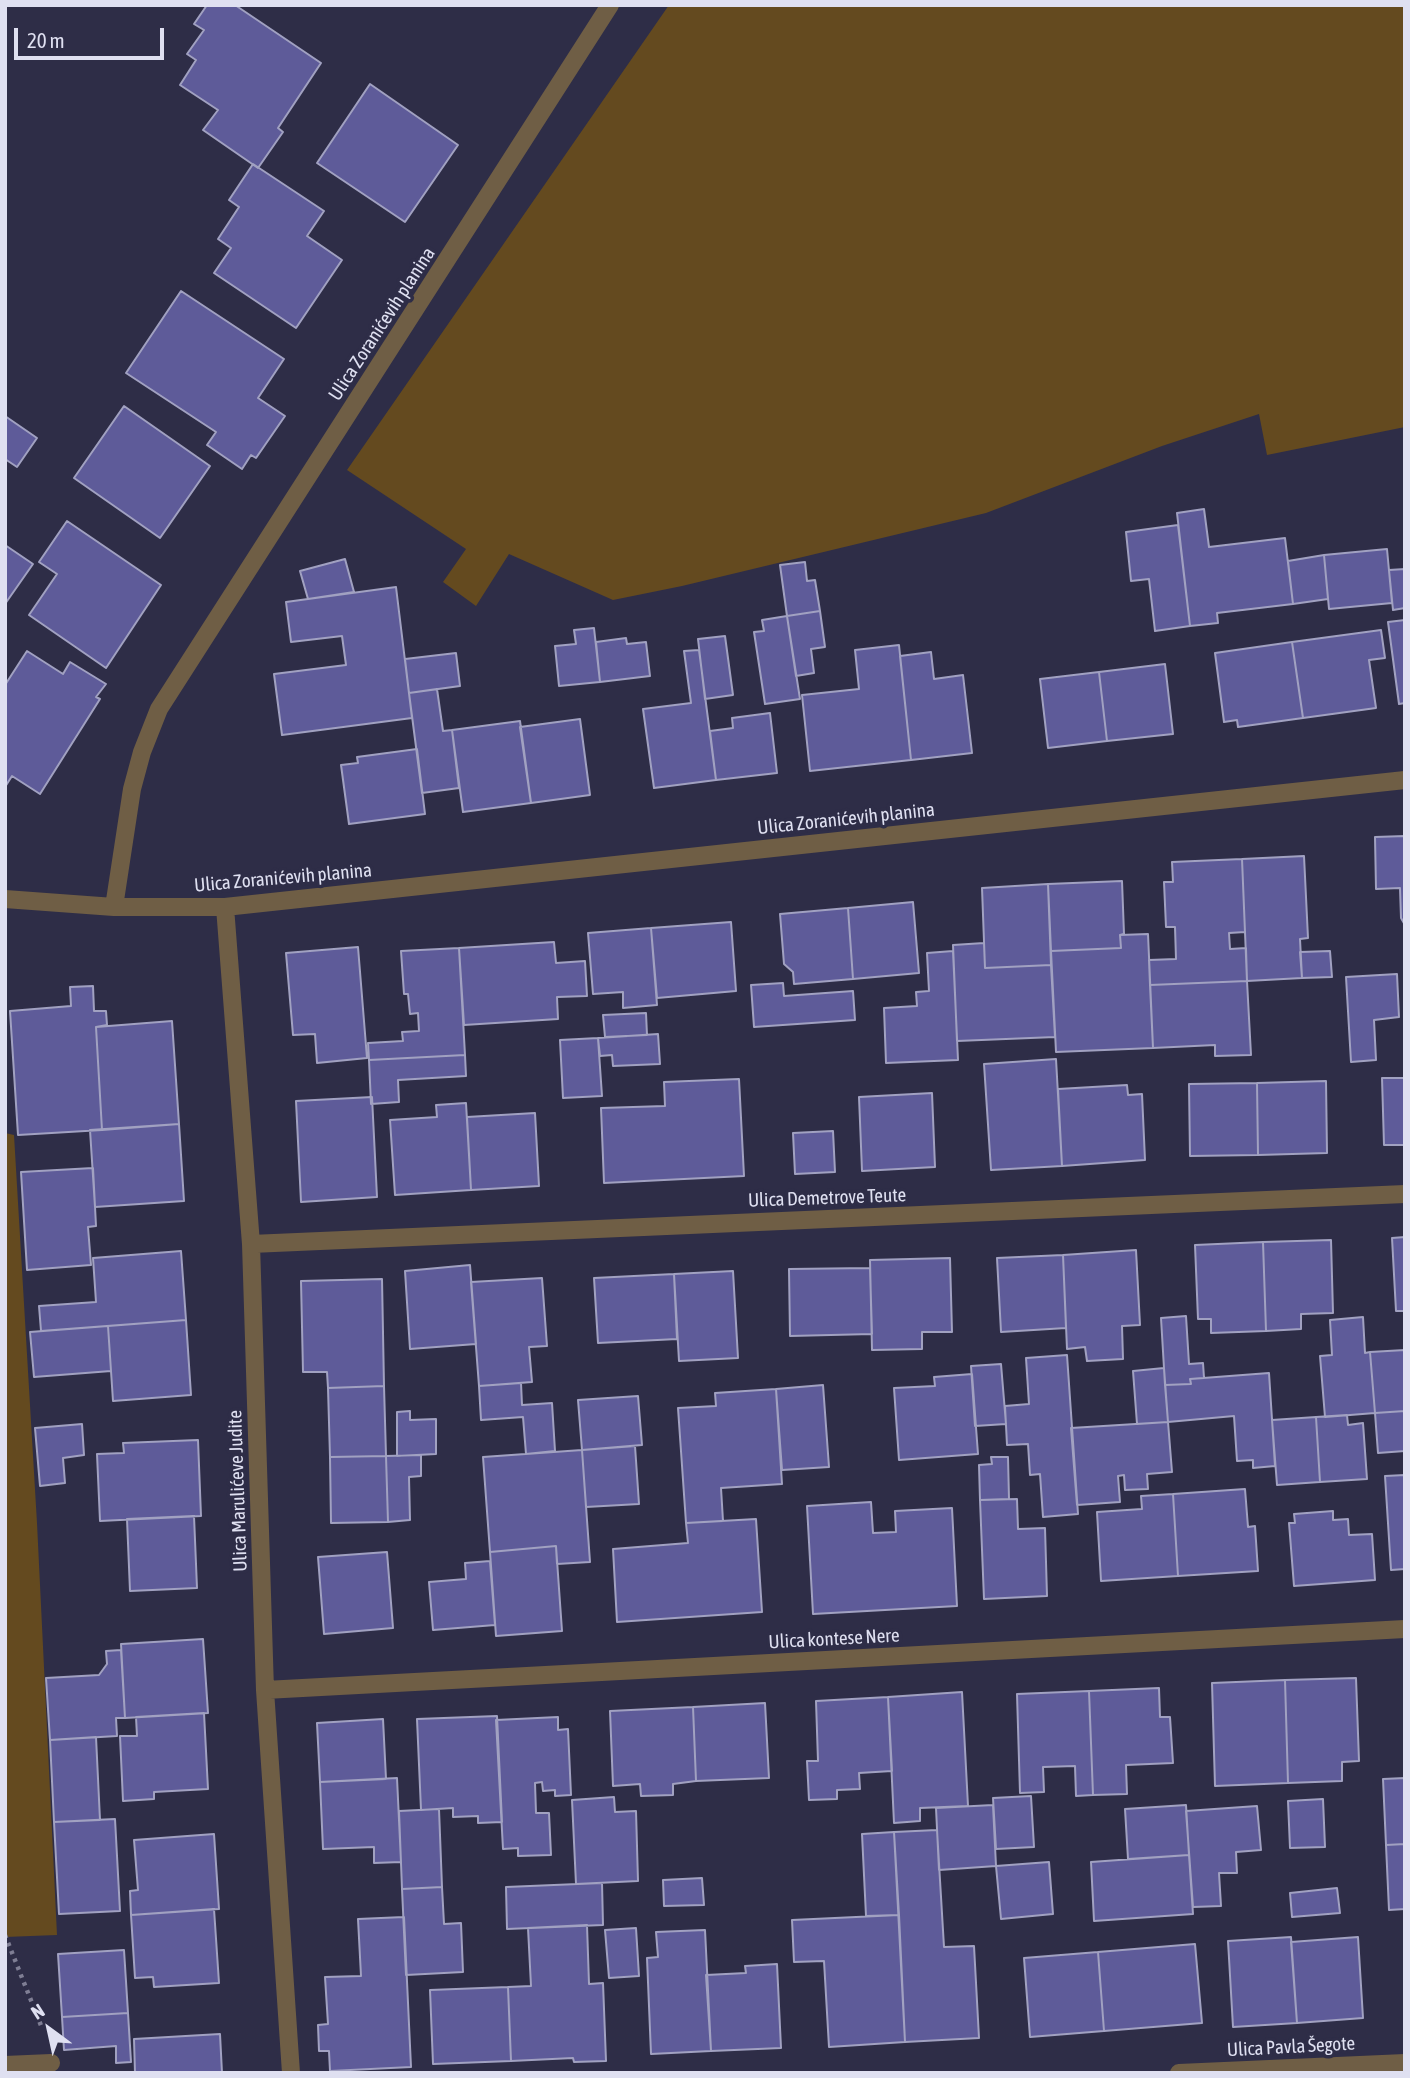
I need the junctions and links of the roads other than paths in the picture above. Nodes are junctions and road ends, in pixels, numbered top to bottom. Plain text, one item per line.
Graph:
1 (610, 5) edge
2 (1405, 780) edge
3 (5, 899) edge
4 (114, 907) junction
5 (225, 907) junction
6 (1405, 1194) edge
7 (251, 1244) junction
8 (1405, 1629) edge
9 (265, 1690) junction
10 (51, 2063) road end
11 (1405, 2063) edge
12 (5, 2065) edge
13 (291, 2073) edge
14 (1179, 2073) edge

1 - 4 street, Ulica Zoranićevih planina
2 - 5 street, Ulica Zoranićevih planina
3 - 4 street
4 - 5 street, Ulica Zoranićevih planina
5 - 7 street, Ulica Marulićeve Judite
6 - 7 street, Ulica Demetrove Teute
7 - 9 street, Ulica Marulićeve Judite
8 - 9 street, Ulica kontese Nere
9 - 13 street, Ulica Marulićeve Judite
10 - 12 street
11 - 14 street, Ulica Pavla Šegote

